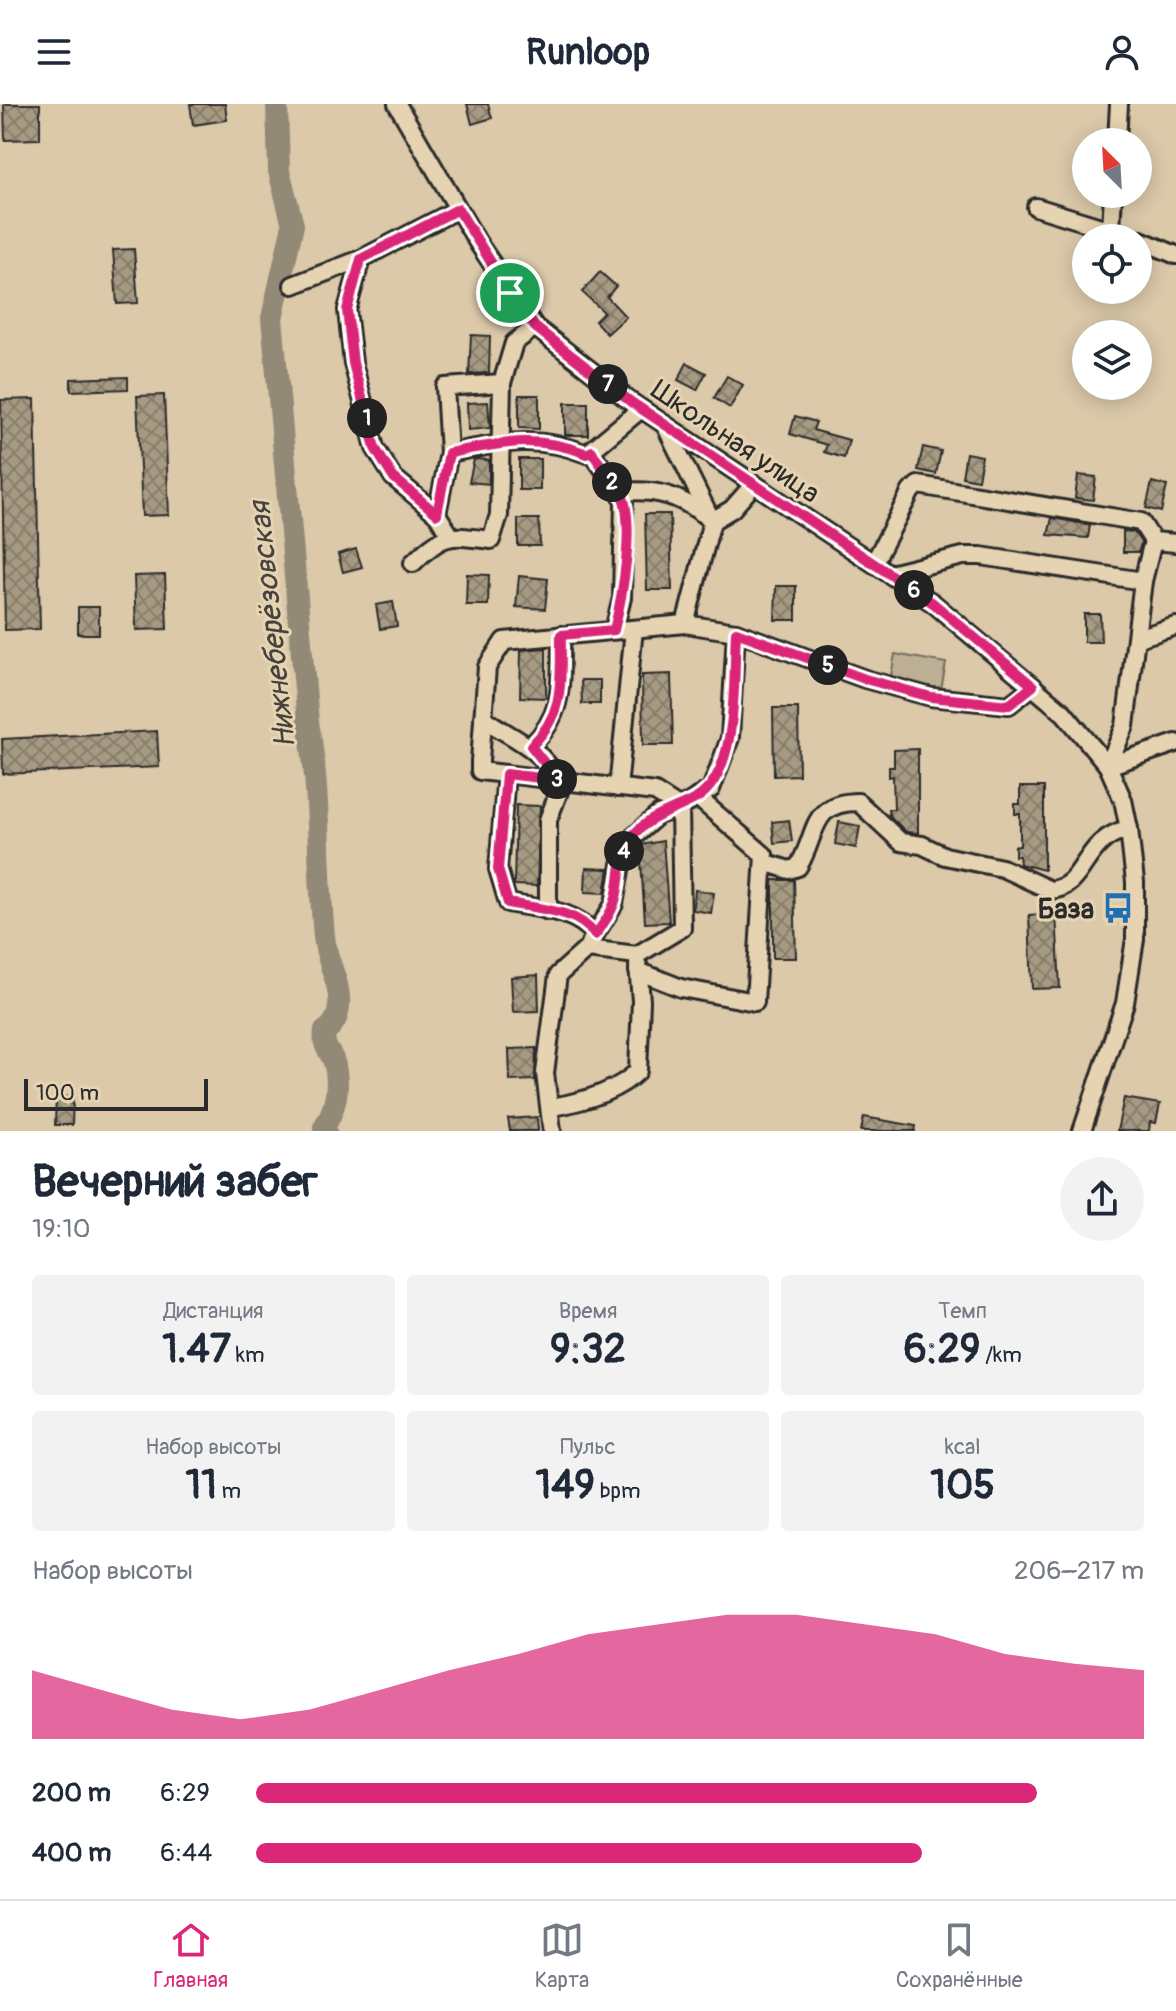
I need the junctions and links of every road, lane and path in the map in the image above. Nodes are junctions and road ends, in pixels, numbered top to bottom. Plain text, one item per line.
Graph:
1 (397, 104) edge
2 (1119, 104) edge
3 (1118, 128) edge
4 (1036, 207) dead end
5 (458, 209) junction
6 (1097, 224) edge
7 (1152, 245) edge
8 (1176, 255) edge
9 (361, 259) junction
10 (293, 285) dead end
11 (535, 327) junction
12 (502, 383) junction
13 (641, 409) junction
14 (664, 424) junction
15 (502, 443) junction
16 (592, 451) junction
17 (449, 453) junction
18 (754, 484) junction
19 (621, 492) junction
20 (437, 514) junction
21 (712, 521) junction
22 (450, 535) junction
23 (1153, 541) junction
24 (1176, 543) edge
25 (413, 563) dead end
26 (874, 563) junction
27 (890, 574) junction
28 (1143, 581) junction
29 (685, 624) junction
30 (1176, 626) edge
31 (634, 629) junction
32 (614, 630) junction
33 (736, 632) junction
34 (561, 635) junction
35 (1138, 638) junction
36 (1033, 686) junction
37 (483, 718) junction
38 (1176, 743) edge
39 (531, 746) junction
40 (1108, 766) junction
41 (506, 774) junction
42 (560, 781) junction
43 (618, 788) junction
44 (697, 797) junction
45 (680, 808) junction
46 (1129, 829) junction
47 (764, 862) junction
48 (548, 911) junction
49 (591, 942) junction
50 (638, 963) junction
51 (552, 1107) junction
52 (552, 1131) edge
53 (1082, 1131) edge

1 - 5 street, Школьная улица
2 - 3 street
4 - 6 street
5 - 9 street
5 - 11 street, Школьная улица
7 - 8 street
9 - 10 street
9 - 20 street
11 - 12 street
11 - 13 street, Школьная улица
12 - 15 street
12 - 17 street
13 - 14 street, Школьная улица
13 - 16 street
14 - 18 street, Школьная улица
14 - 21 street
15 - 16 street
15 - 17 street
15 - 22 street
16 - 19 street
17 - 20 street
18 - 21 street
18 - 26 street, Школьная улица
19 - 21 street
19 - 32 street
20 - 22 street
21 - 29 street
22 - 25 street
23 - 24 street
23 - 26 street
23 - 28 street
26 - 27 street, Школьная улица
27 - 28 street
27 - 36 street, Школьная улица
28 - 35 street
29 - 31 street
29 - 33 street
30 - 35 street
31 - 32 street
31 - 43 street
32 - 34 street
33 - 36 street
33 - 44 street
34 - 37 street
34 - 39 street
35 - 40 street
36 - 40 street, Школьная улица
37 - 39 street
37 - 41 street
38 - 40 street
39 - 42 street
40 - 46 street, Школьная улица
41 - 42 street
41 - 48 street
42 - 43 street
42 - 48 street
43 - 45 street
44 - 45 street
44 - 47 street
45 - 49 street
45 - 50 street
46 - 47 street
46 - 53 street, Школьная улица
47 - 50 street
48 - 49 street
49 - 50 street
49 - 51 street
50 - 51 street
51 - 52 street

